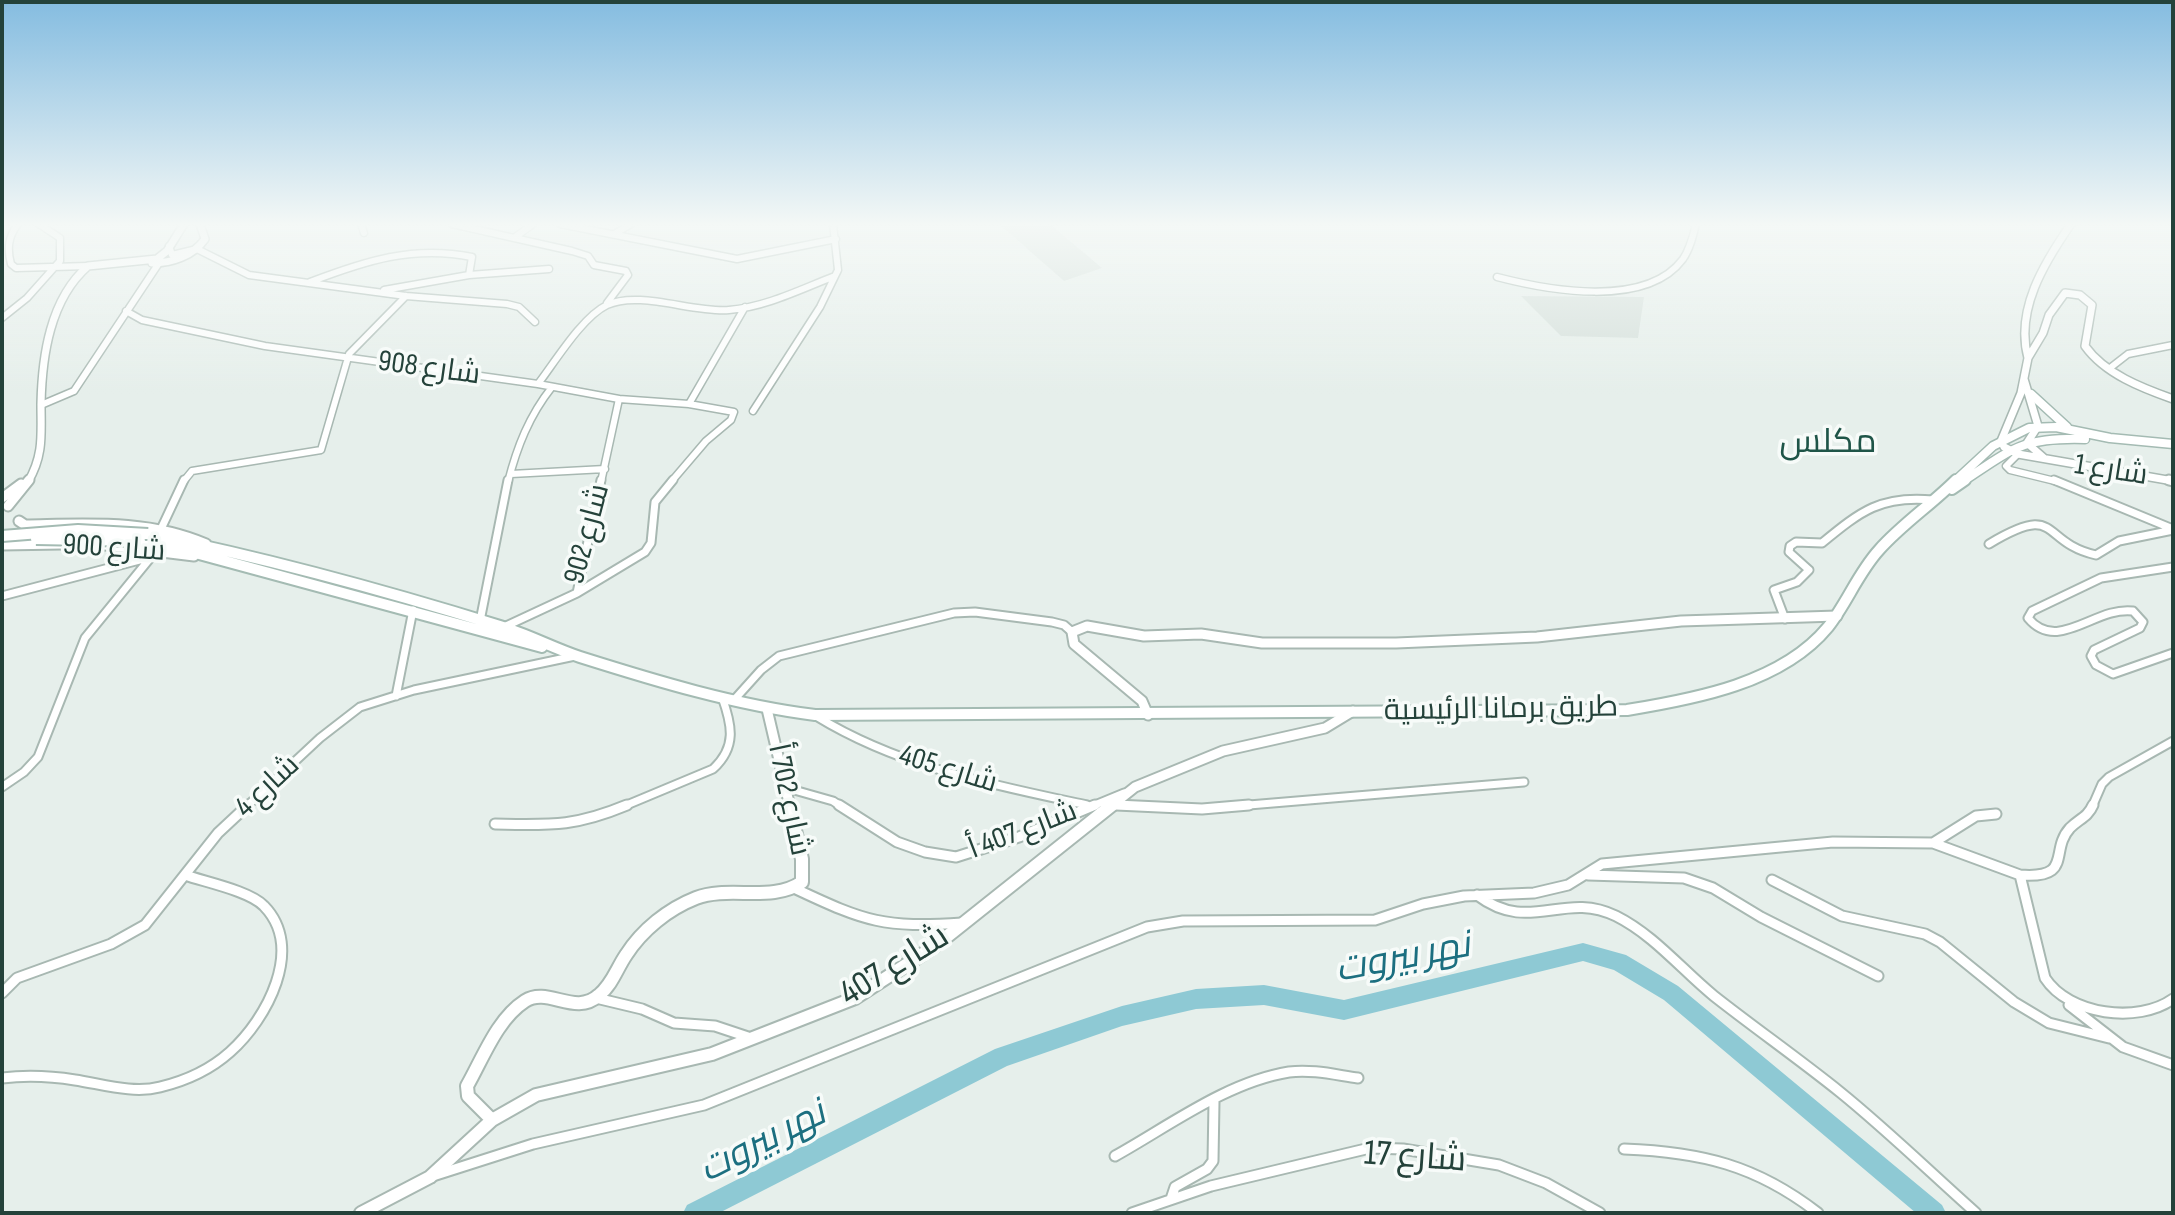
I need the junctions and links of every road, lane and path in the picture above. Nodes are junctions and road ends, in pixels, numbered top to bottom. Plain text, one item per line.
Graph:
1 (42, 281) edge
2 (75, 281) edge
3 (147, 281) edge
4 (291, 281) edge
5 (314, 281) edge
6 (437, 281) edge
7 (622, 281) edge
8 (821, 281) edge
9 (833, 281) edge
10 (1516, 281) edge
11 (1646, 281) edge
12 (2037, 281) edge
13 (308, 283) junction
14 (374, 292) junction
15 (406, 296) junction
16 (606, 305) junction
17 (745, 307) junction
18 (126, 311) junction
19 (2, 318) edge
20 (535, 322) dead end
21 (2173, 345) edge
22 (347, 358) junction
23 (2028, 358) junction
24 (2110, 368) junction
25 (2024, 379) junction
26 (538, 384) junction
27 (552, 387) junction
28 (2031, 394) junction
29 (619, 399) junction
30 (2173, 399) edge
31 (689, 404) junction
32 (41, 405) junction
33 (753, 411) dead end
34 (2038, 426) junction
35 (2072, 430) junction
36 (2098, 437) junction
37 (2027, 443) junction
38 (2173, 444) edge
39 (2004, 445) junction
40 (2018, 454) junction
41 (2049, 461) junction
42 (605, 469) junction
43 (511, 474) junction
44 (2173, 481) edge
45 (1933, 500) junction
46 (4, 503) edge
47 (19, 521) junction
48 (161, 529) junction
49 (2173, 530) edge
50 (2, 536) edge
51 (144, 538) junction
52 (2, 544) edge
53 (1989, 544) dead end
54 (213, 547) junction
55 (156, 551) junction
56 (147, 558) junction
57 (226, 561) junction
58 (2173, 567) edge
59 (577, 593) junction
60 (2, 596) edge
61 (413, 610) junction
62 (1837, 616) junction
63 (1785, 619) junction
64 (480, 621) junction
65 (504, 627) junction
66 (1072, 632) junction
67 (564, 651) junction
68 (2173, 653) edge
69 (577, 656) junction
70 (396, 696) junction
71 (728, 699) junction
72 (767, 709) junction
73 (1353, 711) junction
74 (815, 715) junction
75 (1148, 715) junction
76 (2173, 741) edge
77 (1524, 782) dead end
78 (2, 787) edge
79 (787, 788) junction
80 (1128, 792) junction
81 (1114, 805) junction
82 (1089, 806) junction
83 (1996, 814) dead end
84 (495, 824) dead end
85 (1933, 843) junction
86 (185, 875) junction
87 (1588, 875) junction
88 (2020, 875) junction
89 (1772, 880) dead end
90 (796, 889) junction
91 (1477, 895) junction
92 (965, 922) junction
93 (1878, 976) dead end
94 (2, 993) edge
95 (596, 998) junction
96 (2063, 999) junction
97 (2173, 999) edge
98 (748, 1037) junction
99 (2109, 1038) junction
100 (2173, 1065) edge
101 (2, 1078) edge
102 (1358, 1078) dead end
103 (1214, 1102) junction
104 (492, 1120) junction
105 (1624, 1149) dead end
106 (1115, 1156) dead end
107 (430, 1177) junction
108 (1171, 1199) junction
109 (373, 1210) edge
110 (361, 1213) edge
111 (1132, 1213) edge
112 (1600, 1213) edge
113 (1818, 1213) edge
114 (1976, 1213) edge

1 - 19 street
2 - 32 street
3 - 18 street
4 - 13 street
5 - 13 street
6 - 14 street
7 - 16 street
8 - 17 street
9 - 33 street
10 - 11 street
12 - 23 street
13 - 14 street
14 - 15 street
15 - 20 street
15 - 22 street
16 - 17 street
16 - 26 street
17 - 31 street
18 - 22 street, شارع 908
18 - 32 street
21 - 24 street
22 - 26 street, شارع 908
22 - 48 street
23 - 24 street
23 - 25 street
24 - 30 street
25 - 28 street
25 - 39 street
26 - 27 street, شارع 908
27 - 29 street, شارع 908
27 - 43 street
28 - 34 street
28 - 35 main road
29 - 31 street, شارع 908
29 - 42 street, شارع 902
31 - 59 street, شارع 908
32 - 46 street
34 - 35 main road
34 - 37 street
34 - 39 main road
35 - 36 main road
36 - 37 main road
36 - 38 main road
37 - 39 main road
37 - 41 street
39 - 40 street, شارع 1
39 - 45 main road, طريق برمانا الرئيسية
40 - 41 street, شارع 1
40 - 49 street
41 - 44 street, شارع 1
42 - 43 street
42 - 59 street, شارع 902
43 - 64 street
45 - 62 main road, طريق برمانا الرئيسية
45 - 63 street
46 - 47 street
47 - 48 street, شارع 900
47 - 52 street
48 - 54 street, شارع 900
49 - 53 street
50 - 51 main road, bridge
51 - 52 main road, bridge
51 - 54 main road
51 - 57 main road
52 - 55 street, شارع 900
54 - 64 main road
55 - 56 street
55 - 57 street, شارع 900
56 - 60 street
56 - 78 street
57 - 61 main road
58 - 68 street
59 - 65 street, شارع 902
61 - 67 main road
61 - 70 street
62 - 63 street
62 - 73 main road, طريق برمانا الرئيسية
63 - 66 street
64 - 65 main road
65 - 67 main road
66 - 71 street
66 - 75 street
67 - 69 main road, طريق برمانا الرئيسية
69 - 70 street, شارع 4
69 - 71 main road, طريق برمانا الرئيسية
70 - 86 street, شارع 4
71 - 72 main road, طريق برمانا الرئيسية
71 - 84 street
72 - 74 main road, طريق برمانا الرئيسية
72 - 79 street, شارع 702 أ
73 - 75 main road, طريق برمانا الرئيسية
73 - 80 street, شارع 407
74 - 75 main road, طريق برمانا الرئيسية
74 - 82 street, شارع 405
76 - 88 street
77 - 81 street
79 - 82 street, شارع 407 أ
79 - 90 street, شارع 702 أ
80 - 81 street, شارع 407
80 - 82 street, شارع 407 أ
81 - 92 street, شارع 407
83 - 85 street
85 - 87 street
85 - 88 street
86 - 94 street, شارع 4
86 - 101 street
87 - 91 street
87 - 93 street
88 - 96 street
89 - 99 street
90 - 92 street, شارع 702 أ
90 - 95 street, شارع 702 أ
91 - 107 street
91 - 114 street
92 - 98 street, شارع 407
95 - 98 street
95 - 104 street
96 - 97 street
96 - 99 street
98 - 104 street, شارع 407
99 - 100 street
102 - 103 street
103 - 106 street
103 - 108 street
104 - 107 street, شارع 407
105 - 113 street
107 - 109 street, شارع 407
108 - 111 street, شارع 17
108 - 112 street, شارع 17
109 - 110 street, شارع 407

